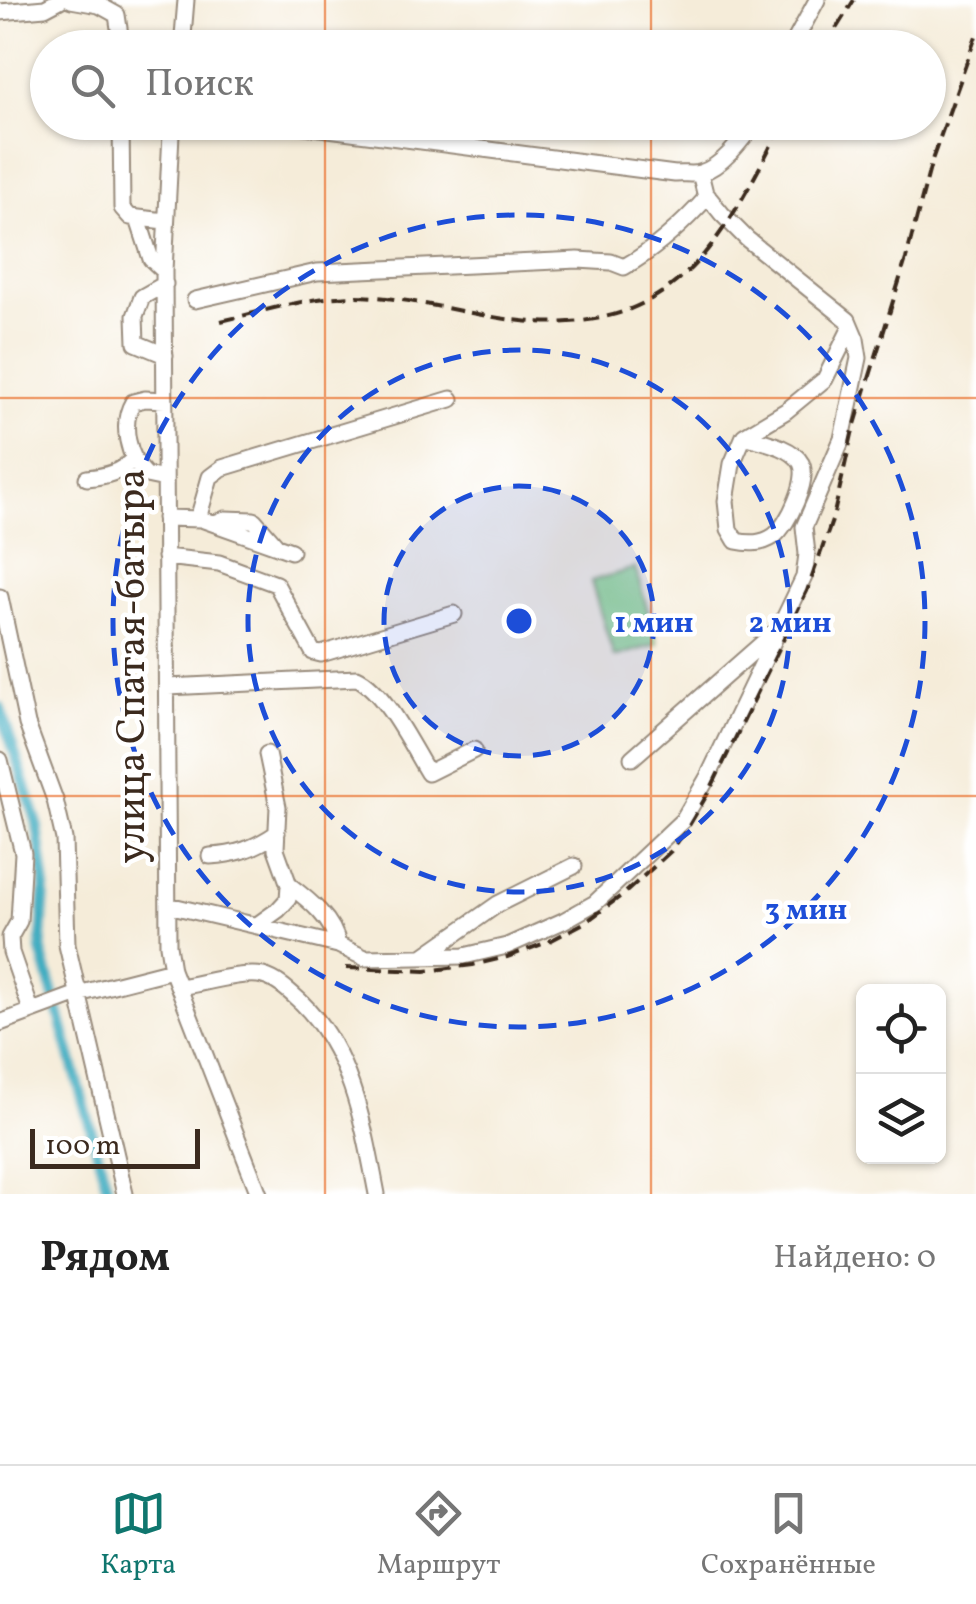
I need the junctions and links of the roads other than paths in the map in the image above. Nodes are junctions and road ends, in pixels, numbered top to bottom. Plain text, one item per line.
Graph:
1 (60, 0) edge
2 (71, 0) edge
3 (186, 0) edge
4 (816, 0) edge
5 (0, 12) edge
6 (119, 30) edge
7 (184, 30) edge
8 (800, 30) edge
9 (121, 140) edge
10 (172, 140) edge
11 (412, 140) edge
12 (739, 140) edge
13 (700, 173) junction
14 (708, 196) junction
15 (138, 218) junction
16 (165, 222) junction
17 (164, 277) junction
18 (194, 300) dead end
19 (851, 327) junction
20 (165, 356) junction
21 (451, 398) dead end
22 (165, 400) junction
23 (744, 436) junction
24 (132, 458) junction
25 (87, 478) dead end
26 (165, 479) junction
27 (165, 518) junction
28 (206, 521) junction
29 (284, 549) dead end
30 (165, 557) junction
31 (0, 597) edge
32 (454, 614) dead end
33 (776, 632) junction
34 (345, 646) junction
35 (357, 678) junction
36 (168, 687) junction
37 (474, 750) dead end
38 (267, 754) dead end
39 (632, 758) dead end
40 (0, 760) edge
41 (277, 833) junction
42 (210, 856) dead end
43 (574, 866) dead end
44 (289, 886) junction
45 (168, 905) junction
46 (257, 925) junction
47 (5, 944) edge
48 (338, 945) junction
49 (424, 956) junction
50 (172, 970) junction
51 (179, 987) junction
52 (74, 995) junction
53 (36, 1008) junction
54 (0, 1023) edge
55 (124, 1194) edge
56 (258, 1194) edge
57 (376, 1194) edge

1 - 5 street
2 - 6 street
3 - 7 street
4 - 8 street
9 - 15 street
10 - 16 street, улица Спатая-батыра
11 - 13 street
12 - 13 street
13 - 14 street
14 - 18 street
14 - 19 street
15 - 16 street
15 - 17 street
16 - 17 street, улица Спатая-батыра
17 - 20 street, улица Спатая-батыра
17 - 20 street
19 - 23 street
19 - 33 street
20 - 22 street, улица Спатая-батыра
21 - 28 street
22 - 24 street
22 - 26 street, улица Спатая-батыра
23 - 23 street
24 - 25 street
24 - 26 street
26 - 27 street, улица Спатая-батыра
27 - 28 street
27 - 30 street, улица Спатая-батыра
28 - 29 street
30 - 34 street
30 - 36 street, улица Спатая-батыра
31 - 52 street
32 - 34 street
33 - 39 street
33 - 49 street
34 - 35 street
35 - 36 street
35 - 37 street
36 - 45 street, улица Спатая-батыра
38 - 41 street
40 - 47 street
41 - 42 street
41 - 44 street
43 - 49 street
44 - 46 street
44 - 48 street
45 - 46 street
45 - 50 street, улица Спатая-батыра
46 - 48 street
47 - 53 street
48 - 49 street
50 - 51 street, улица Спатая-батыра
50 - 52 street
51 - 56 street, улица Спатая-батыра
51 - 57 street
52 - 53 street
52 - 55 street
53 - 54 street

